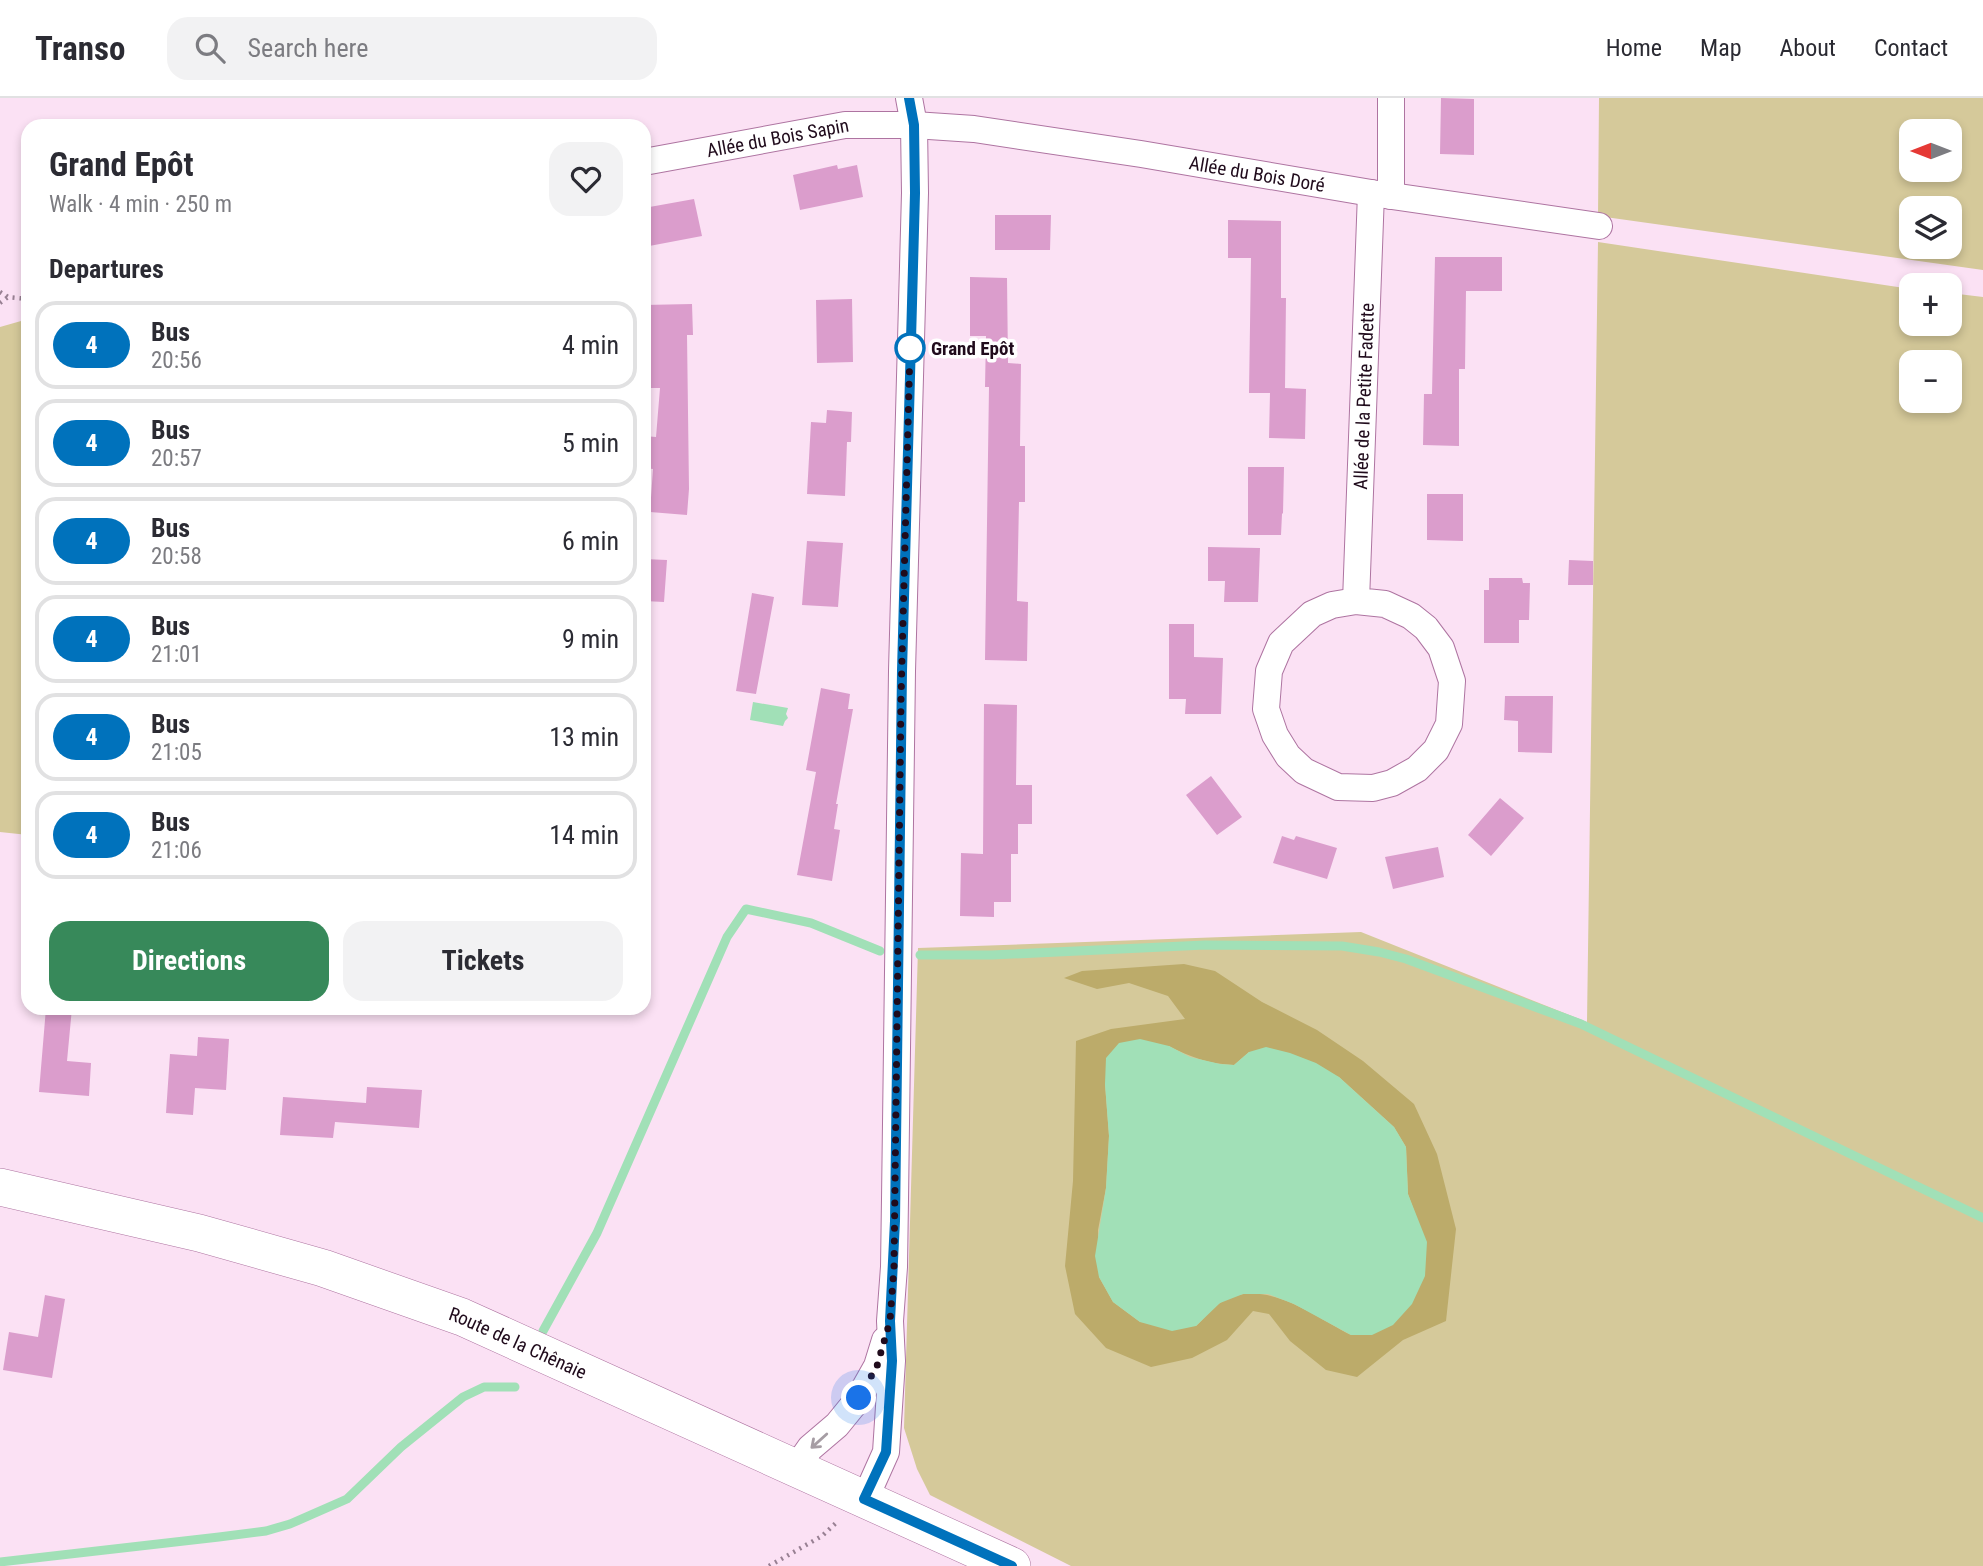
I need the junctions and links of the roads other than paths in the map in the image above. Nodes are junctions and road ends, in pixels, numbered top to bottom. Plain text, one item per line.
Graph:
1 (909, 98) edge
2 (1391, 98) edge
3 (914, 125) junction
4 (651, 161) edge
5 (1381, 195) junction
6 (1599, 226) dead end
7 (1356, 601) junction
8 (0, 1187) edge
9 (890, 1321) junction
10 (796, 1468) junction
11 (859, 1497) junction
12 (1012, 1566) edge

1 - 3 street
2 - 5 street, Allée de la Petite Fadette
3 - 4 street, Allée du Bois Sapin
3 - 5 street, Allée du Bois Doré
3 - 9 street
5 - 6 street, Allée du Bois Doré
5 - 7 street, Allée de la Petite Fadette
7 - 7 street
8 - 10 main road, Route de la Chênaie
9 -> 10 street
9 - 11 street
10 - 11 main road, Route de la Chênaie
11 - 12 main road, Route de la Chênaie

